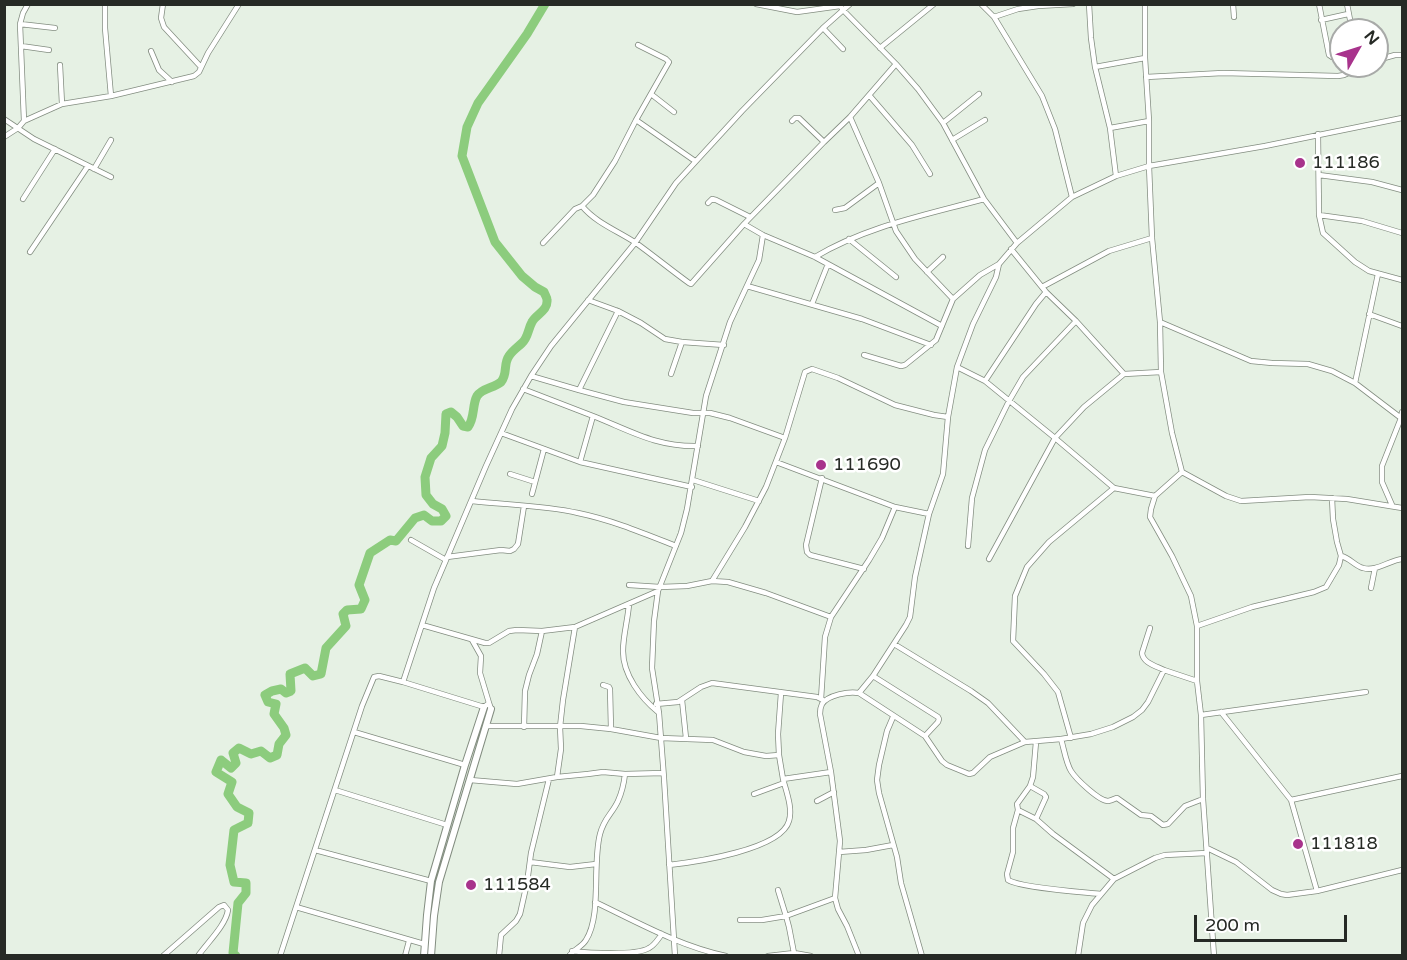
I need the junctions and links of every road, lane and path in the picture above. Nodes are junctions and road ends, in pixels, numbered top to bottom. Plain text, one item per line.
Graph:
1 (28, 4) edge
2 (105, 4) edge
3 (163, 4) edge
4 (239, 4) edge
5 (756, 4) edge
6 (850, 4) edge
7 (934, 4) edge
8 (981, 4) edge
9 (1073, 4) edge
10 (1089, 4) edge
11 (1145, 4) edge
12 (1233, 4) edge
13 (1319, 4) edge
14 (1347, 4) edge
15 (841, 7) edge
16 (1348, 14) junction
17 (994, 17) junction
18 (1234, 17) dead end
19 (1349, 18) edge
20 (1322, 20) junction
21 (20, 24) junction
22 (55, 28) dead end
23 (823, 28) junction
24 (638, 45) dead end
25 (21, 46) junction
26 (880, 48) junction
27 (843, 49) dead end
28 (49, 50) dead end
29 (151, 51) dead end
30 (1329, 55) edge
31 (1145, 58) junction
32 (60, 64) dead end
33 (896, 64) junction
34 (201, 67) junction
35 (1095, 67) junction
36 (1329, 76) edge
37 (1146, 77) junction
38 (172, 82) junction
39 (651, 94) junction
40 (979, 94) dead end
41 (869, 95) junction
42 (111, 96) junction
43 (62, 104) junction
44 (675, 112) dead end
45 (850, 117) junction
46 (1402, 118) edge
47 (4, 119) edge
48 (636, 120) junction
49 (985, 120) dead end
50 (24, 121) junction
51 (792, 121) dead end
52 (1149, 121) junction
53 (943, 123) junction
54 (18, 128) junction
55 (1110, 128) junction
56 (1318, 134) junction
57 (4, 137) edge
58 (111, 140) dead end
59 (952, 140) junction
60 (824, 142) junction
61 (55, 149) junction
62 (695, 161) junction
63 (1149, 166) junction
64 (91, 168) junction
65 (930, 174) dead end
66 (1319, 175) junction
67 (1116, 176) junction
68 (111, 177) dead end
69 (879, 183) junction
70 (1402, 190) edge
71 (1072, 197) junction
72 (23, 199) dead end
73 (984, 199) junction
74 (708, 203) dead end
75 (582, 206) junction
76 (835, 210) dead end
77 (1319, 215) junction
78 (750, 217) junction
79 (892, 223) junction
80 (744, 224) junction
81 (1402, 233) edge
82 (764, 236) junction
83 (1152, 238) junction
84 (849, 239) junction
85 (543, 243) dead end
86 (635, 243) junction
87 (1017, 243) junction
88 (1011, 249) junction
89 (30, 252) dead end
90 (815, 257) junction
91 (943, 258) dead end
92 (828, 264) junction
93 (999, 264) junction
94 (927, 272) junction
95 (1378, 274) junction
96 (896, 277) dead end
97 (1402, 280) edge
98 (747, 286) junction
99 (1042, 287) junction
100 (1046, 292) junction
101 (953, 299) junction
102 (588, 300) junction
103 (812, 304) junction
104 (618, 311) junction
105 (1369, 314) junction
106 (1076, 321) junction
107 (1160, 322) junction
108 (942, 326) junction
109 (1402, 326) edge
110 (682, 342) junction
111 (724, 345) junction
112 (931, 345) junction
113 (864, 355) dead end
114 (957, 367) junction
115 (1161, 372) junction
116 (671, 374) dead end
117 (1124, 374) junction
118 (531, 376) junction
119 (985, 381) junction
120 (1355, 383) junction
121 (523, 388) junction
122 (579, 390) junction
123 (1009, 401) junction
124 (704, 413) junction
125 (593, 416) junction
126 (1402, 416) edge
127 (948, 417) junction
128 (501, 433) junction
129 (785, 438) junction
130 (1055, 438) junction
131 (698, 446) junction
132 (544, 449) junction
133 (580, 462) junction
134 (776, 462) junction
135 (1182, 472) junction
136 (510, 474) dead end
137 (822, 478) junction
138 (693, 480) junction
139 (535, 482) junction
140 (692, 487) junction
141 (1114, 488) junction
142 (532, 494) dead end
143 (1155, 496) junction
144 (1332, 498) junction
145 (472, 501) junction
146 (759, 501) junction
147 (1392, 505) junction
148 (524, 506) junction
149 (895, 507) junction
150 (1402, 508) edge
151 (929, 514) junction
152 (411, 540) dead end
153 (676, 546) junction
154 (968, 546) dead end
155 (1341, 556) junction
156 (446, 559) junction
157 (989, 559) dead end
158 (1402, 559) edge
159 (1375, 568) junction
160 (864, 569) junction
161 (712, 581) junction
162 (629, 585) dead end
163 (1371, 588) dead end
164 (659, 589) junction
165 (629, 604) junction
166 (831, 617) junction
167 (422, 625) junction
168 (1197, 626) junction
169 (575, 627) junction
170 (1150, 628) dead end
171 (542, 632) junction
172 (472, 640) junction
173 (894, 644) junction
174 (1164, 670) junction
175 (873, 676) junction
176 (1197, 681) junction
177 (403, 682) junction
178 (603, 685) dead end
179 (1366, 692) dead end
180 (781, 693) junction
181 (859, 693) junction
182 (682, 700) junction
183 (823, 700) junction
184 (657, 704) junction
185 (488, 706) junction
186 (1221, 712) junction
187 (658, 713) junction
188 (1201, 715) junction
189 (893, 717) junction
190 (486, 726) junction
191 (524, 726) junction
192 (560, 727) junction
193 (611, 729) junction
194 (354, 732) junction
195 (925, 736) junction
196 (661, 738) junction
197 (686, 738) junction
198 (1071, 738) junction
199 (1061, 739) junction
200 (1024, 742) junction
201 (1036, 742) junction
202 (779, 755) junction
203 (465, 765) junction
204 (831, 772) junction
205 (663, 773) junction
206 (626, 774) junction
207 (1402, 776) edge
208 (557, 777) junction
209 (549, 779) junction
210 (470, 780) junction
211 (784, 781) junction
212 (1030, 786) junction
213 (335, 790) junction
214 (834, 792) junction
215 (754, 794) dead end
216 (1203, 799) junction
217 (1291, 800) junction
218 (817, 801) dead end
219 (1018, 810) junction
220 (1036, 819) junction
221 (447, 825) junction
222 (893, 845) junction
223 (315, 850) junction
224 (1207, 851) junction
225 (839, 852) junction
226 (530, 862) junction
227 (596, 864) junction
228 (436, 865) junction
229 (669, 865) junction
230 (443, 867) junction
231 (1402, 870) edge
232 (1114, 879) junction
233 (431, 881) junction
234 (778, 890) dead end
235 (1317, 891) junction
236 (1101, 894) junction
237 (835, 898) junction
238 (595, 902) junction
239 (296, 907) junction
240 (786, 916) junction
241 (741, 920) dead end
242 (662, 934) junction
243 (673, 938) junction
244 (409, 941) junction
245 (424, 944) junction
246 (570, 953) edge
247 (794, 953) junction
248 (163, 956) edge
249 (198, 956) edge
250 (280, 956) edge
251 (405, 956) edge
252 (424, 956) edge
253 (430, 956) edge
254 (499, 956) edge
255 (675, 956) edge
256 (726, 956) edge
257 (768, 956) edge
258 (811, 956) edge
259 (859, 956) edge
260 (922, 956) edge
261 (1078, 956) edge
262 (1214, 956) edge

1 - 21 street
2 - 42 street
3 - 34 street
4 - 34 street
5 - 15 street
6 - 15 street
7 - 26 street
8 - 17 street
9 - 17 street
10 - 35 street
11 - 31 street
12 - 18 street
13 - 20 street
14 - 16 street
15 - 23 street
15 - 26 street
16 - 19 street
16 - 20 street
17 - 71 street
20 - 30 street
21 - 22 street
21 - 25 street
23 - 27 street
23 - 62 street
24 - 39 street
25 - 28 street
25 - 50 street
26 - 33 street
29 - 38 street
31 - 35 street
31 - 37 street
32 - 43 street
33 - 41 street
33 - 53 street
34 - 38 street
35 - 55 street
36 - 37 street
37 - 52 street
38 - 42 street
39 - 44 street
39 - 48 street
40 - 53 street
41 - 45 street
41 - 65 street
42 - 43 street
43 - 50 street
45 - 60 street
45 - 69 street
46 - 56 street
47 - 54 street
48 - 62 street
48 - 75 street
49 - 59 street
50 - 54 street
51 - 60 street
52 - 55 street
52 - 63 street
53 - 59 street
54 - 57 street
54 - 61 street
55 - 67 street
56 - 63 street
56 - 66 street
58 - 64 street
59 - 73 street
60 - 78 street
61 - 64 street
61 - 72 street
62 - 86 street
63 - 67 street
63 - 83 street
64 - 68 street
64 - 89 street
66 - 70 street
66 - 77 street
67 - 71 street
69 - 76 street
69 - 79 street
71 - 87 street
73 - 79 street
73 - 87 street
74 - 78 street
75 - 85 street
75 - 86 street
77 - 81 street
77 - 95 street
78 - 80 street
79 - 84 street
79 - 94 street
80 - 82 street
80 - 86 street
82 - 90 street
82 - 98 street
83 - 99 street
83 - 107 street
84 - 90 street
84 - 96 street
86 - 102 street
87 - 88 street
88 - 93 street
88 - 99 street
90 - 92 street
91 - 94 street
92 - 103 street
92 - 108 street
93 - 101 street
93 - 114 street
94 - 101 street
95 - 97 street
95 - 105 street
98 - 103 street
98 - 111 street
99 - 100 street
100 - 106 street
100 - 119 street
101 - 108 street
102 - 104 street
102 - 118 street
103 - 112 street
104 - 110 street
104 - 122 street
105 - 109 street
105 - 120 street
106 - 117 street
106 - 123 street
107 - 115 street
107 - 120 street
108 - 112 street
110 - 111 street
110 - 116 street
111 - 124 street
112 - 113 street
114 - 119 street
114 - 127 street
115 - 117 street
115 - 135 street
117 - 130 street
118 - 121 street
118 - 122 street
119 - 123 street
120 - 126 street
121 - 125 street
121 - 128 street
122 - 124 street
123 - 130 street
123 - 154 street
124 - 129 street
124 - 131 street
125 - 131 street
125 - 133 street
126 - 147 street
127 - 129 street
127 - 151 street
128 - 132 street
128 - 145 street
129 - 134 street
130 - 141 street
130 - 157 street
131 - 138 street
132 - 133 street
132 - 139 street
133 - 140 street
134 - 137 street
134 - 146 street
135 - 143 street
135 - 144 street
136 - 139 street
137 - 149 street
137 - 160 street
138 - 140 street
138 - 146 street
139 - 142 street
140 - 153 street
141 - 143 street
141 - 198 street
143 - 168 street
144 - 147 street
144 - 155 street
145 - 148 street
145 - 156 street
146 - 161 street
147 - 150 street
148 - 153 street
148 - 156 street
149 - 151 street
149 - 160 street
151 - 173 street
152 - 156 street
153 - 164 street
155 - 159 street
155 - 168 street
156 - 167 street
158 - 159 street
159 - 163 street
160 - 166 street
161 - 164 street
161 - 166 street
162 - 164 street
164 - 165 street
164 - 184 street
165 - 169 street
165 - 187 street
166 - 183 street
167 - 172 street
167 - 177 street
168 - 176 street
169 - 171 street
169 - 192 street
170 - 174 street
171 - 172 street
171 - 191 street
172 - 185 street
173 - 175 street
173 - 200 street
174 - 176 street
174 - 198 street
175 - 181 street
175 - 195 street
176 - 188 street
177 - 185 street
177 - 194 street
178 - 193 street
179 - 186 street
180 - 182 street
180 - 183 street
180 - 202 street
181 - 183 street
181 - 189 street
182 - 184 street
182 - 197 street
183 - 204 street
184 - 187 street
185 - 190 street
185 - 203 street
186 - 188 street
186 - 217 street
187 - 196 street
188 - 216 street
189 - 195 street
189 - 222 street
190 - 191 street
190 - 210 street
191 - 192 street
192 - 193 street
192 - 208 street
193 - 196 street
194 - 203 street
194 - 213 street
195 - 200 street
196 - 197 street
196 - 205 street
197 - 202 street
198 - 199 street
199 - 201 street
199 - 216 street
200 - 201 street
201 - 212 street
202 - 211 street
203 - 221 street
204 - 211 street
204 - 214 street
205 - 206 street
205 - 229 street
206 - 208 street
206 - 227 street
207 - 217 street
208 - 209 street
209 - 210 street
209 - 226 street
210 - 230 street
211 - 215 street
211 - 229 street
212 - 219 street
212 - 220 street
213 - 221 street
213 - 223 street
214 - 218 street
214 - 225 street
216 - 224 street
217 - 235 street
219 - 220 street
219 - 236 street
220 - 232 street
221 - 228 street
222 - 225 street
222 - 260 street
223 - 233 street
223 - 239 street
224 - 232 street
224 - 235 street
224 - 262 street
225 - 237 street
226 - 227 street
226 - 254 street
227 - 238 street
228 - 230 street
228 - 233 street
229 - 243 street
230 - 253 street
231 - 235 street
232 - 236 street
233 - 245 street
234 - 240 street
236 - 261 street
237 - 240 street
237 - 259 street
238 - 242 street
238 - 246 street
239 - 244 street
239 - 250 street
240 - 241 street
240 - 247 street
242 - 243 street
242 - 246 street
243 - 255 street
243 - 256 street
244 - 245 street
244 - 251 street
245 - 252 street
247 - 257 street
247 - 258 street
248 - 249 street

